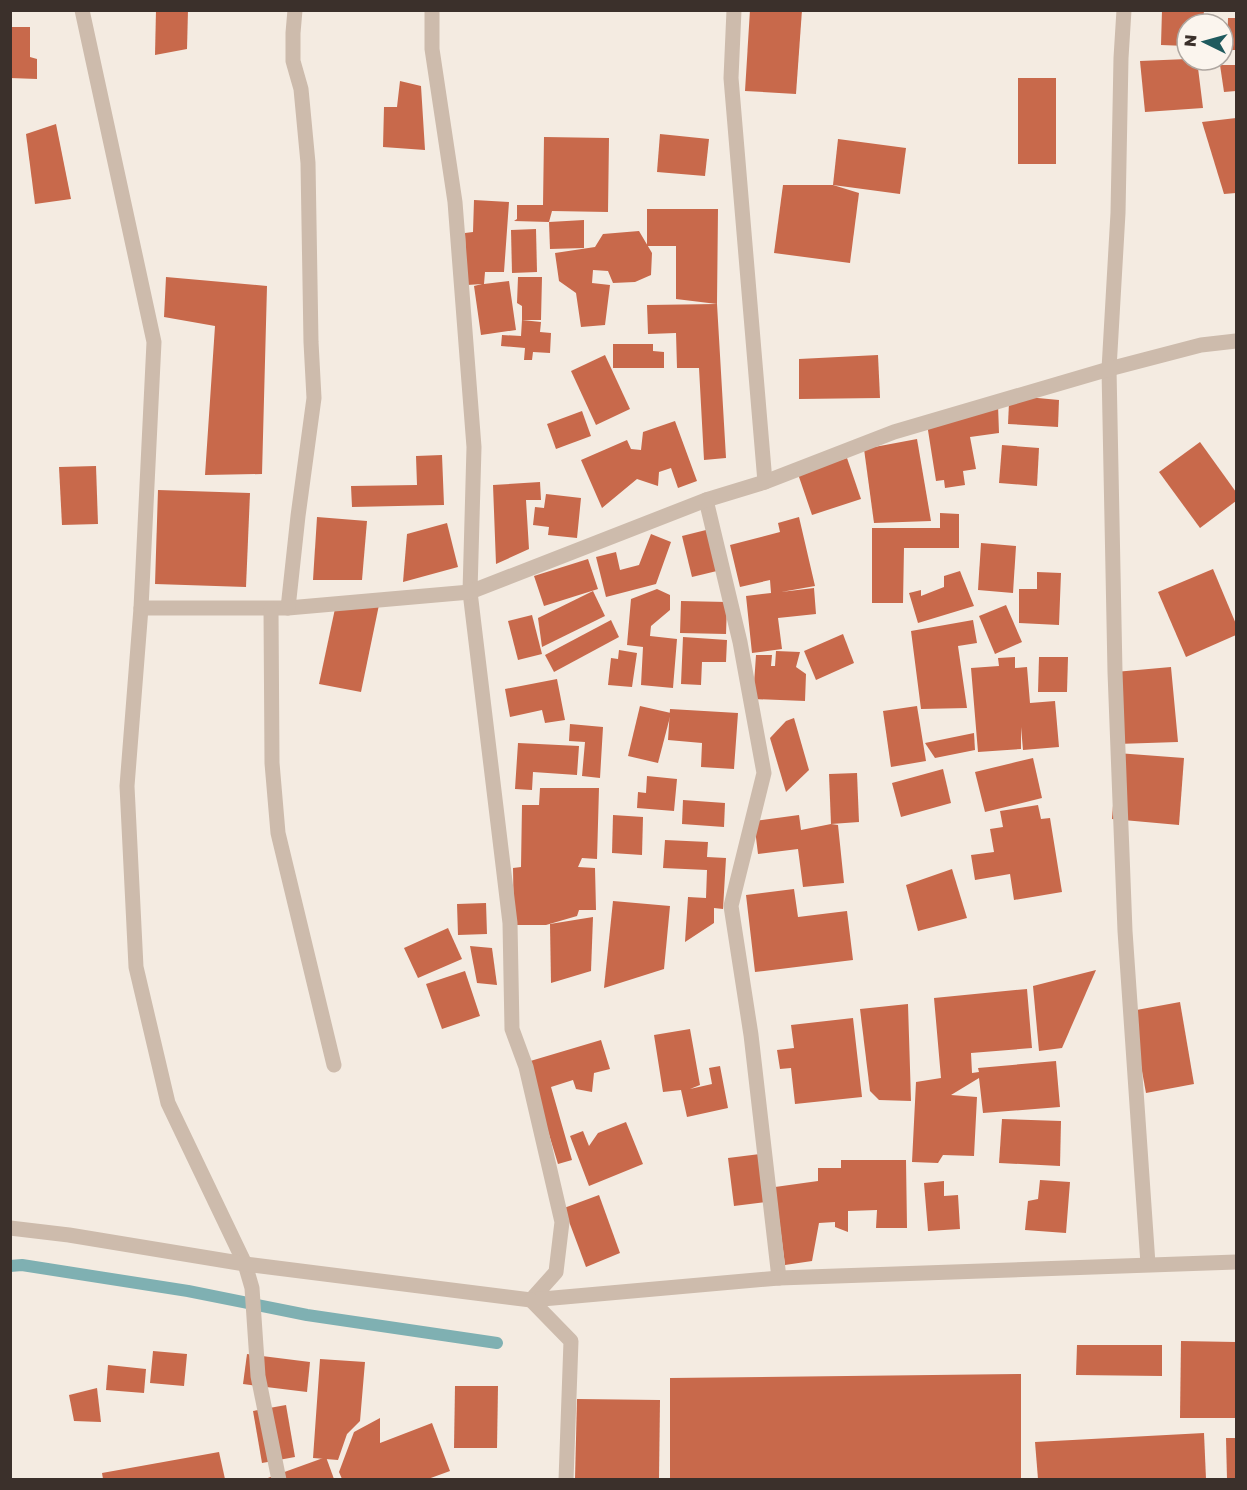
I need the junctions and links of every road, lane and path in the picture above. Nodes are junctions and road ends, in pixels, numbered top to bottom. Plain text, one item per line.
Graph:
1 (82, 10) edge
2 (296, 10) edge
3 (432, 10) edge
4 (734, 10) edge
5 (1124, 10) edge
6 (1236, 341) edge
7 (1109, 369) junction
8 (765, 482) junction
9 (706, 500) junction
10 (470, 592) junction
11 (141, 608) junction
12 (288, 608) junction
13 (271, 609) junction
14 (334, 1065) dead end
15 (10, 1228) edge
16 (1236, 1262) edge
17 (245, 1264) junction
18 (1148, 1264) junction
19 (779, 1278) junction
20 (531, 1300) junction
21 (279, 1479) edge
22 (566, 1479) edge

1 - 11 street
2 - 12 street
3 - 10 street
4 - 8 street
5 - 7 street
6 - 7 street
7 - 8 street
7 - 18 street
8 - 9 street
9 - 10 street
9 - 19 street
10 - 12 street
10 - 20 street
11 - 13 street
11 - 17 street
12 - 13 street
13 - 14 street
15 - 17 street
16 - 18 street
17 - 20 street
17 - 21 street
18 - 19 street
19 - 20 street
20 - 22 street

